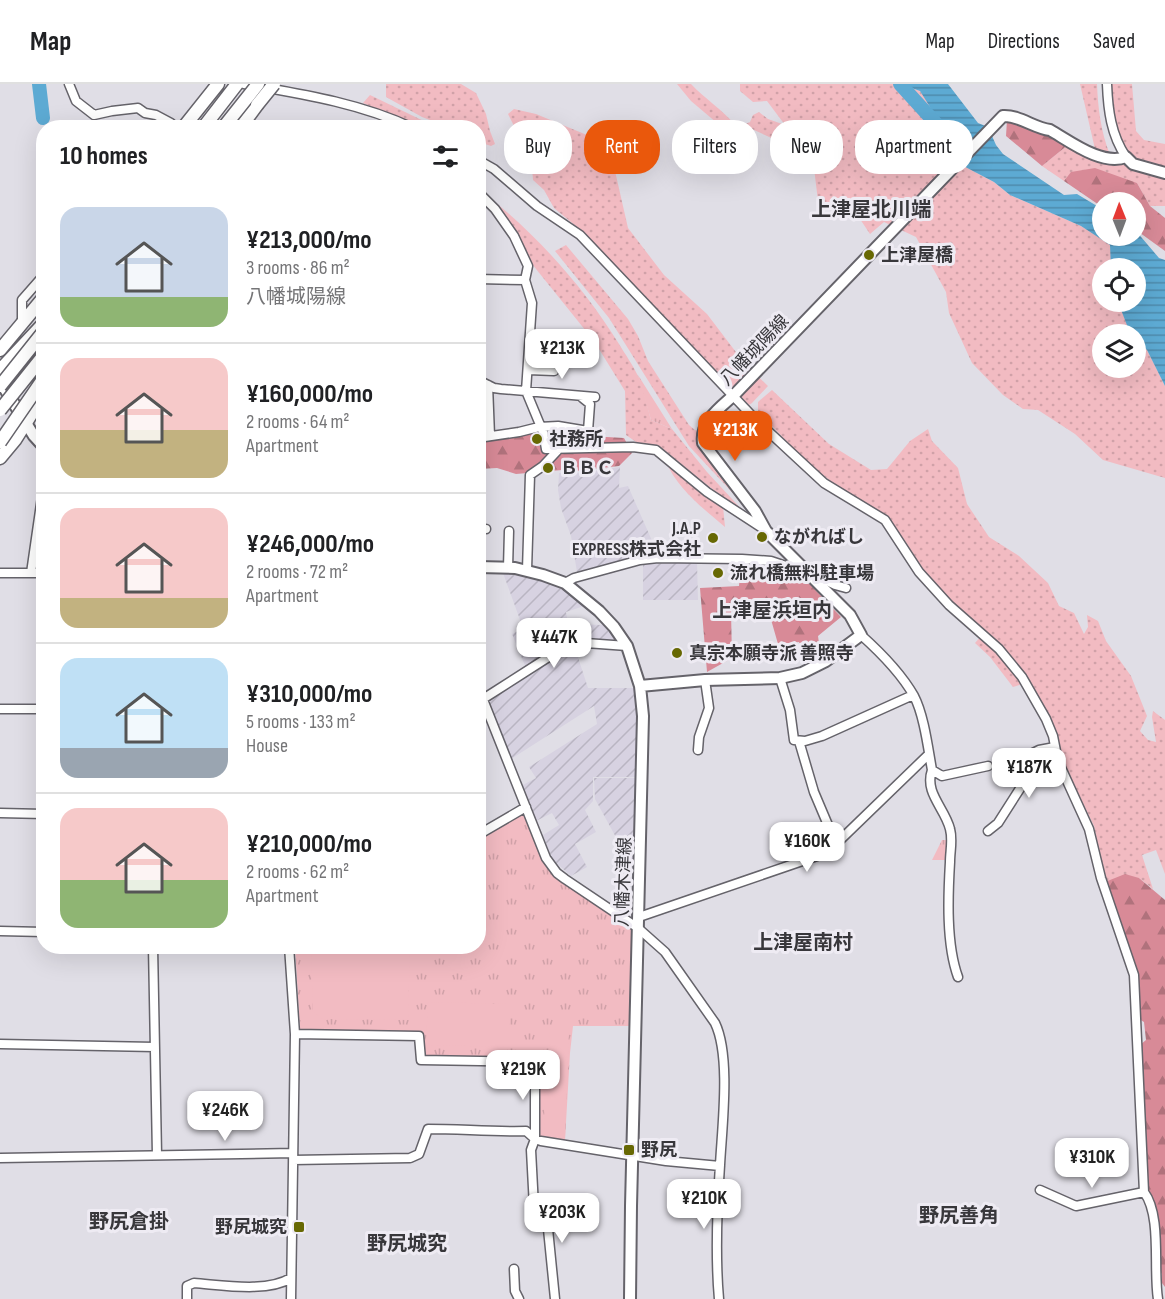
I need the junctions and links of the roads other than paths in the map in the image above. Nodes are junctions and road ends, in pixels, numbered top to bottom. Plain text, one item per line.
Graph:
1 (69, 84) edge
2 (218, 84) edge
3 (237, 84) edge
4 (244, 84) edge
5 (258, 84) edge
6 (274, 84) edge
7 (1107, 84) edge
8 (167, 120) edge
9 (183, 120) edge
10 (209, 120) edge
11 (229, 120) edge
12 (246, 120) edge
13 (392, 120) edge
14 (1126, 158) junction
15 (486, 164) edge
16 (1165, 172) edge
17 (486, 200) edge
18 (486, 279) edge
19 (525, 280) junction
20 (36, 285) edge
21 (36, 306) edge
22 (22, 323) junction
23 (36, 332) edge
24 (36, 341) edge
25 (530, 347) junction
26 (558, 348) dead end
27 (0, 350) edge
28 (36, 365) edge
29 (0, 370) edge
30 (528, 370) junction
31 (554, 371) dead end
32 (0, 381) edge
33 (488, 385) joint
34 (0, 386) edge
35 (36, 390) edge
36 (526, 391) junction
37 (734, 395) junction
38 (580, 396) junction
39 (595, 397) dead end
40 (36, 404) edge
41 (0, 410) edge
42 (24, 420) junction
43 (539, 427) junction
44 (36, 436) edge
45 (490, 436) junction
46 (486, 437) edge
47 (0, 442) edge
48 (558, 450) junction
49 (0, 458) edge
50 (509, 531) dead end
51 (766, 531) junction
52 (36, 538) edge
53 (486, 567) edge
54 (508, 568) junction
55 (527, 570) junction
56 (806, 572) junction
57 (0, 573) edge
58 (31, 573) junction
59 (36, 573) edge
60 (564, 583) junction
61 (846, 588) dead end
62 (861, 635) junction
63 (627, 646) junction
64 (780, 678) junction
65 (705, 680) junction
66 (640, 686) junction
67 (914, 695) junction
68 (486, 697) edge
69 (486, 707) edge
70 (0, 709) edge
71 (36, 709) edge
72 (799, 741) junction
73 (1055, 747) junction
74 (698, 750) dead end
75 (929, 754) junction
76 (988, 766) dead end
77 (932, 770) junction
78 (526, 807) junction
79 (0, 813) edge
80 (36, 814) edge
81 (486, 830) edge
82 (988, 831) dead end
83 (837, 844) junction
84 (639, 922) junction
85 (0, 931) edge
86 (36, 932) edge
87 (153, 954) edge
88 (290, 954) edge
89 (958, 976) dead end
90 (295, 1035) junction
91 (0, 1044) edge
92 (155, 1047) junction
93 (535, 1139) junction
94 (157, 1155) junction
95 (633, 1156) junction
96 (293, 1157) junction
97 (0, 1158) edge
98 (720, 1166) junction
99 (1040, 1191) dead end
100 (1144, 1192) junction
101 (514, 1269) dead end
102 (291, 1278) junction
103 (187, 1299) edge
104 (291, 1299) edge
105 (519, 1299) edge
106 (555, 1299) edge
107 (630, 1299) edge
108 (719, 1299) edge
109 (1158, 1299) edge

1 - 8 street
2 - 9 highway
3 - 10 highway
4 - 13 street
5 - 11 highway, bridge
6 - 12 highway, bridge
7 - 14 street
14 - 16 main road, 八幡城陽線
14 - 37 main road, 八幡城陽線
15 - 37 street
17 - 19 street
18 - 19 street
19 - 25 street
20 - 22 street
21 - 22 highway
22 - 27 highway
23 - 29 highway
24 - 34 highway, bridge
25 - 26 street
25 - 30 street
28 - 41 highway, bridge
30 - 31 street
30 - 36 street
32 - 42 main road, bridge
33 - 36 street
33 - 45 street
35 - 47 highway, bridge
36 - 38 street
36 - 43 street
37 - 51 main road, 八幡城陽線
37 - 73 street
38 - 39 street
38 - 43 street
40 - 42 highway
42 - 44 main road
42 - 49 highway
43 - 45 street
43 - 48 street
45 - 46 street
48 - 51 street
48 - 55 street
50 - 54 street
51 - 56 main road, 八幡城陽線
52 - 58 street
53 - 54 main road, 八幡木津線
54 - 55 main road, 八幡木津線
55 - 60 main road, 八幡木津線
56 - 60 street
56 - 61 street
56 - 62 main road, 八幡城陽線
57 - 58 street
58 - 59 street
60 - 63 main road, 八幡木津線
62 - 64 main road
62 - 67 street
63 - 66 main road, 八幡木津線
63 - 68 street
64 - 65 main road
64 - 72 street
65 - 66 main road
65 - 74 street
66 - 84 main road, 八幡木津線
67 - 72 street
67 - 75 street
69 - 78 street
70 - 71 street
72 - 83 street
73 - 82 street
73 - 100 street
75 - 77 street
75 - 83 street
76 - 77 street
77 - 89 street
78 - 81 street
78 - 84 street
79 - 80 street
83 - 84 street
84 - 95 main road, 八幡木津線
84 - 98 street
85 - 86 street
87 - 92 street
88 - 90 street
90 - 93 street
90 - 96 street
91 - 92 street
92 - 94 street
93 - 95 street
93 - 96 street
93 - 106 street
94 - 96 street
94 - 97 street
95 - 98 street
95 - 107 main road, 八幡木津線
96 - 102 street
98 - 108 street
99 - 100 street
100 - 109 street
101 - 105 street
102 - 103 street
102 - 104 street

